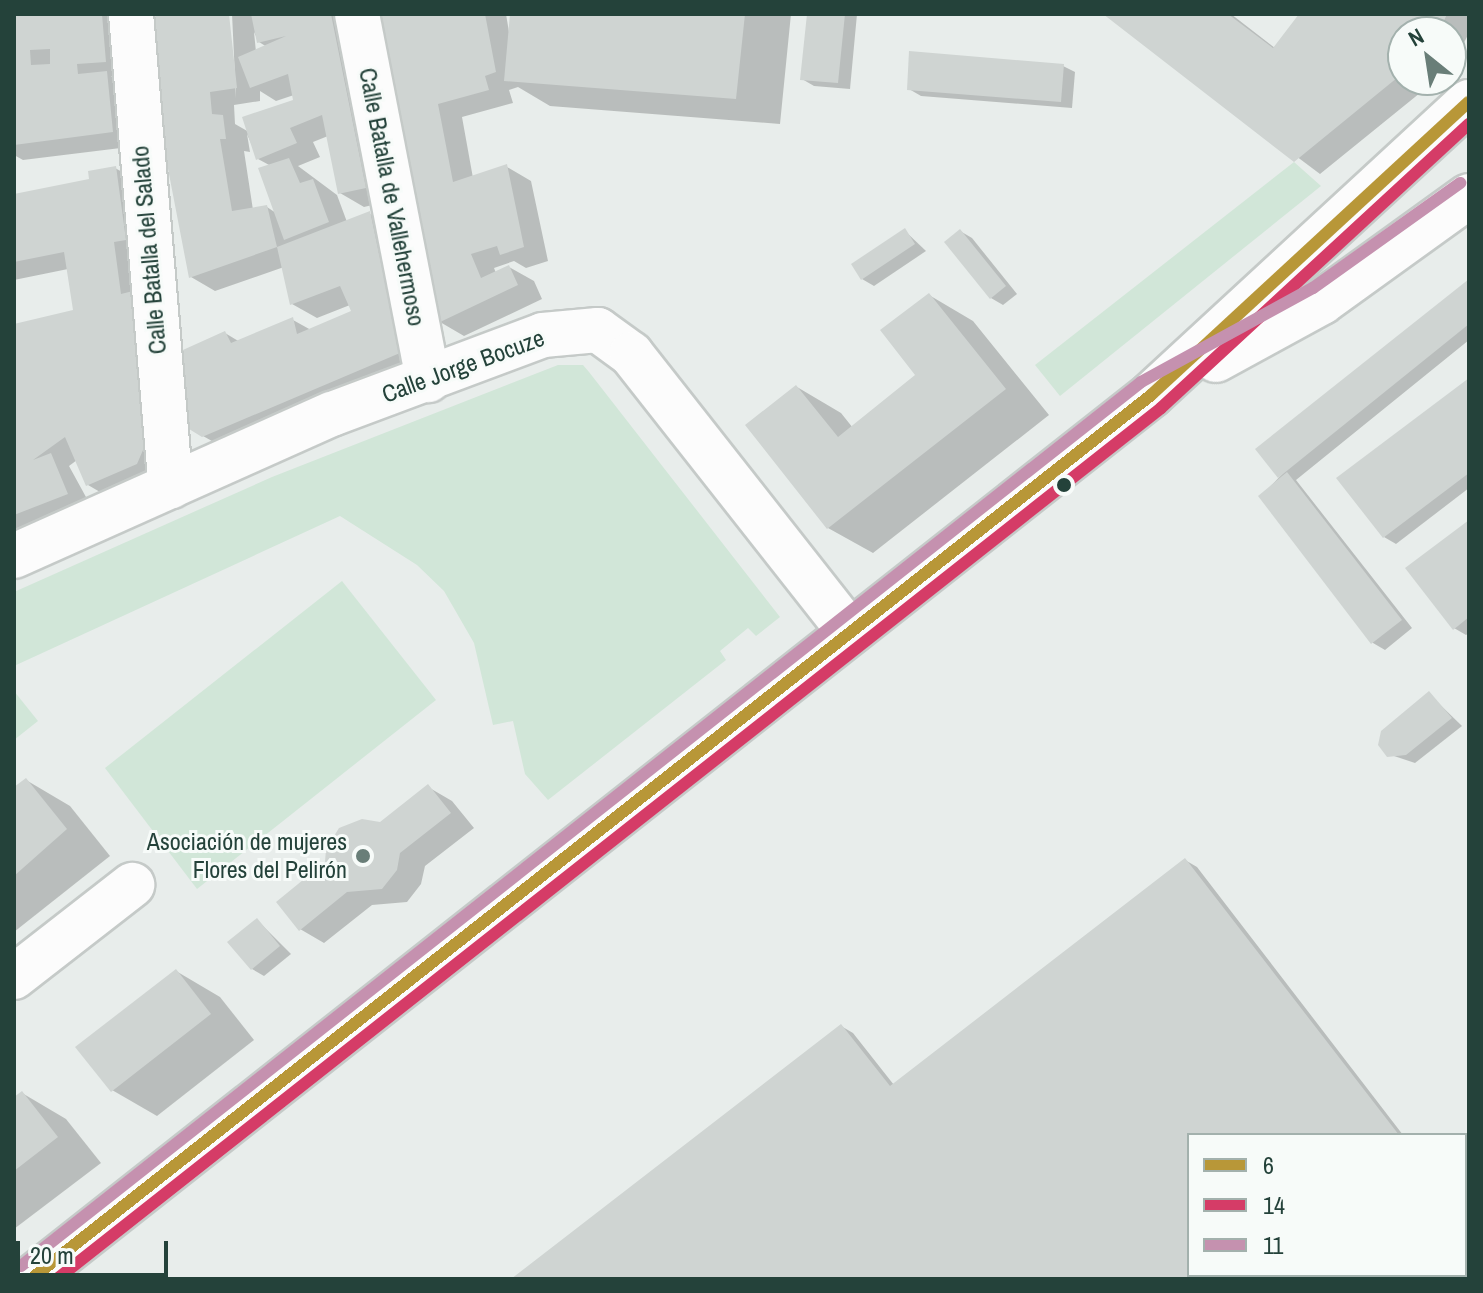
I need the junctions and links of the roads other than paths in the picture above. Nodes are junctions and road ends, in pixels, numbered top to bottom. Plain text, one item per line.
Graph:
1 (131, 14) edge
2 (357, 14) edge
3 (1469, 102) edge
4 (1469, 196) edge
5 (428, 380) junction
6 (1151, 395) junction
7 (171, 486) junction
8 (14, 556) edge
9 (850, 632) junction
10 (132, 885) dead end
11 (14, 977) edge
12 (31, 1279) edge

1 - 7 main road, Calle Batalla del Salado
2 - 5 main road, Calle Batalla de Vallehermoso
3 - 6 main road
4 - 6 main road
5 - 7 main road, Calle Jorge Bocuze
5 - 9 main road, Calle Jorge Bocuze
6 - 9 main road
7 - 8 main road, Calle Jorge Bocuze
9 - 12 main road
10 - 11 main road

